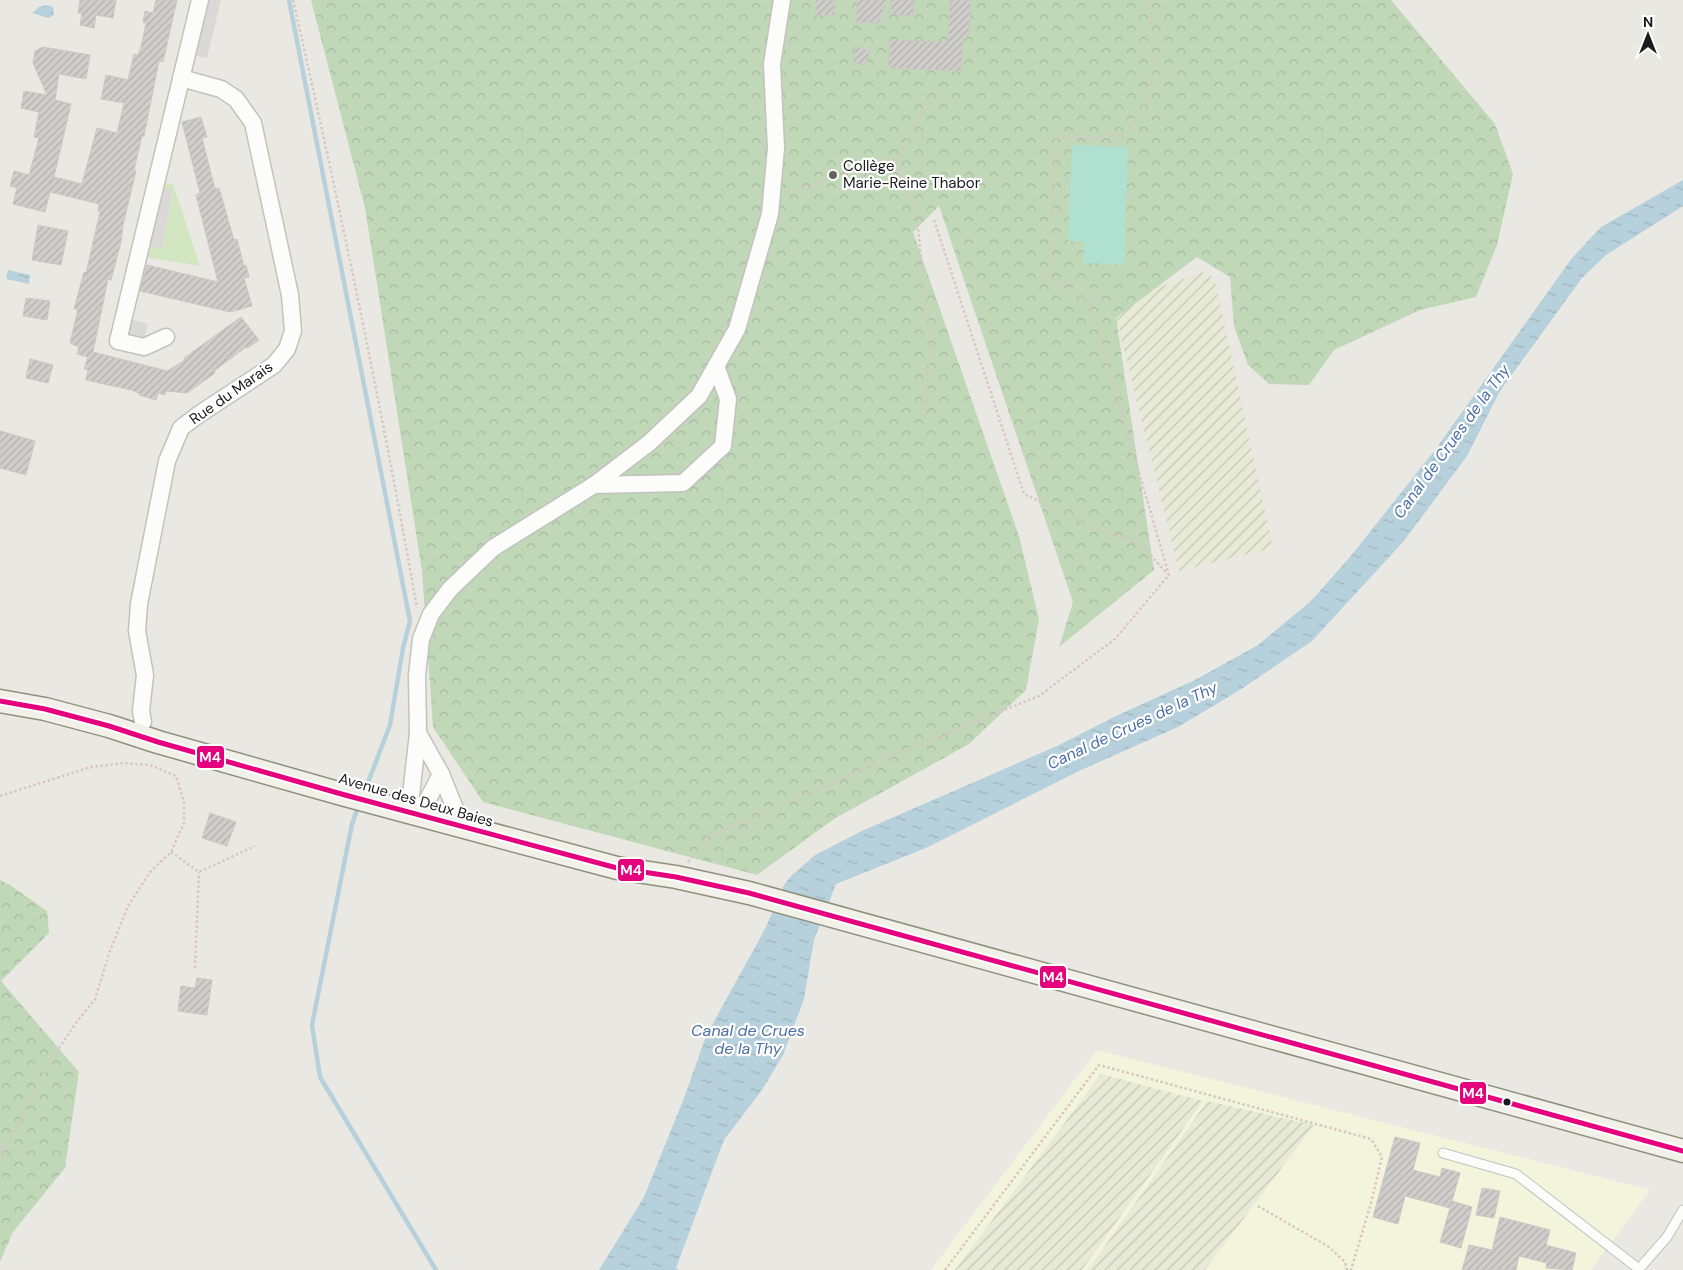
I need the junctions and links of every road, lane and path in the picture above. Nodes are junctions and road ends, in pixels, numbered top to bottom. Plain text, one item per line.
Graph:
1 (200, 0) edge
2 (293, 0) edge
3 (782, 0) edge
4 (1150, 0) edge
5 (181, 78) junction
6 (934, 89) dead end
7 (894, 159) junction
8 (771, 198) junction
9 (934, 220) dead end
10 (166, 337) dead end
11 (716, 366) junction
12 (923, 417) dead end
13 (594, 485) junction
14 (1169, 575) junction
15 (421, 639) junction
16 (0, 689) edge
17 (0, 701) edge
18 (144, 722) junction
19 (418, 733) junction
20 (442, 774) junction
21 (347, 788) junction
22 (0, 796) edge
23 (404, 803) junction
24 (456, 811) junction
25 (255, 846) dead end
26 (172, 852) junction
27 (200, 872) junction
28 (676, 877) junction
29 (195, 968) dead end
30 (0, 1141) edge
31 (1683, 1151) edge
32 (3, 1153) junction
33 (1443, 1153) dead end
34 (0, 1160) edge
35 (1258, 1206) dead end
36 (1683, 1210) edge
37 (945, 1270) edge
38 (1347, 1270) edge
39 (1351, 1270) edge
40 (1638, 1270) edge

1 - 5 street
2 - 15 path
3 - 8 street
4 - 14 path
5 - 10 street
5 - 18 street, Rue du Marais
6 - 7 path
7 - 8 path
7 - 12 path
8 - 11 street
9 - 14 path
11 - 13 street
11 - 13 street
13 - 15 street
14 - 28 path
15 - 19 street
16 - 18 main road, Avenue des Deux Baies
17 - 21 main road, Avenue des Deux Baies
18 - 21 main road, Avenue des Deux Baies
19 - 20 street
19 - 23 street
20 - 23 street
20 - 24 street
21 - 23 main road, Avenue des Deux Baies
22 - 26 path
23 - 24 main road, Avenue des Deux Baies
23 - 28 main road, Avenue des Deux Baies
24 - 28 main road, Avenue des Deux Baies
25 - 27 path
26 - 27 path
26 - 32 path
27 - 29 path
28 - 31 main road
30 - 32 path
32 - 34 path
33 - 40 lane
35 - 38 path
36 - 40 lane
37 - 39 path

